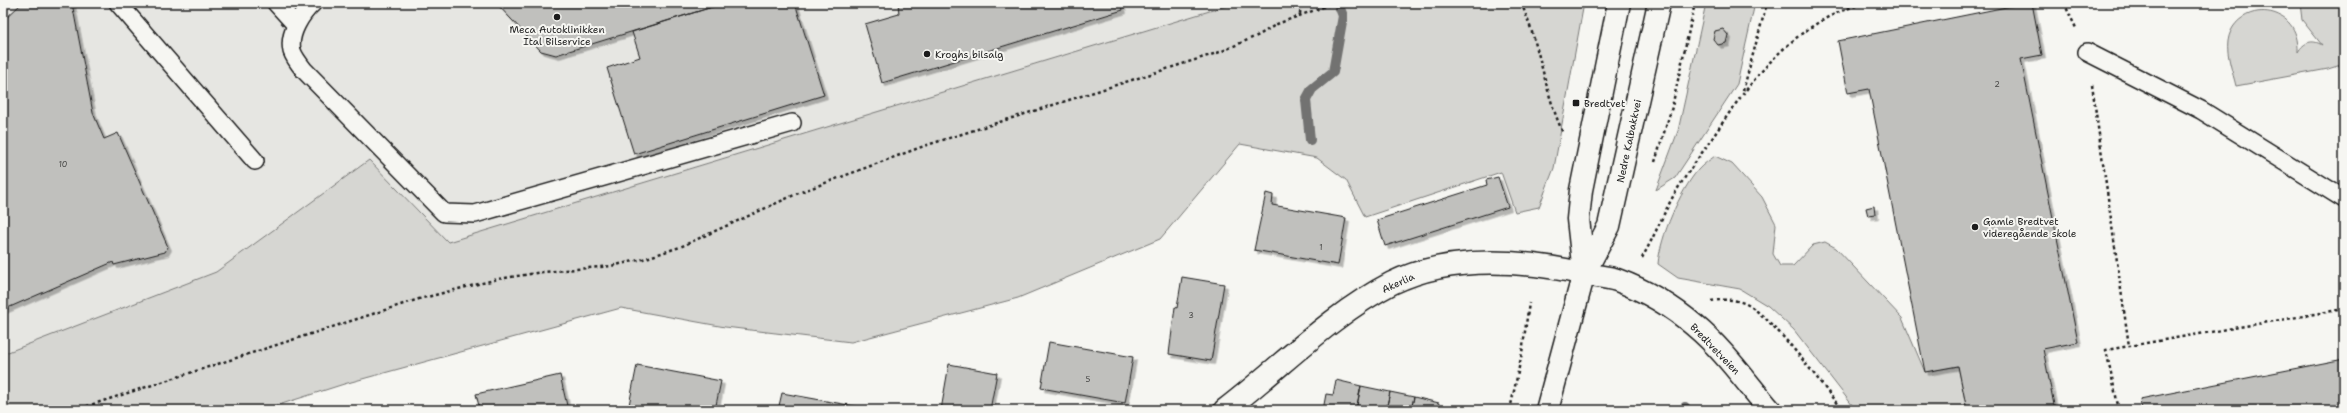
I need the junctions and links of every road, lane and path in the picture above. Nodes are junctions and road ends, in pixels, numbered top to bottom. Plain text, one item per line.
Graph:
1 (118, 3) edge
2 (276, 3) edge
3 (313, 3) edge
4 (1301, 3) edge
5 (1334, 3) edge
6 (1521, 3) edge
7 (1619, 3) edge
8 (1659, 3) edge
9 (1694, 3) edge
10 (1768, 3) edge
11 (1867, 3) edge
12 (1300, 15) junction
13 (296, 25) junction
14 (1677, 47) dead end
15 (1684, 48) junction
16 (2087, 52) joint
17 (1743, 92) junction
18 (792, 123) dead end
19 (1564, 135) dead end
20 (255, 161) dead end
21 (1654, 163) dead end
22 (2344, 199) edge
23 (1642, 258) dead end
24 (1584, 273) junction
25 (1529, 303) dead end
26 (1705, 303) dead end
27 (2344, 309) edge
28 (2129, 346) junction
29 (1248, 402) edge
30 (75, 410) edge
31 (1225, 410) edge
32 (1510, 410) edge
33 (1548, 410) edge
34 (1770, 410) edge
35 (1842, 410) edge
36 (2119, 410) edge

1 - 20 lane
2 - 13 lane
3 - 13 lane
4 - 12 path
5 - 12 path
6 - 19 path
7 - 24 main road, Nedre Kalbakkvei
8 - 24 main road, Nedre Kalbakkvei
9 - 15 path
10 - 17 path
11 - 17 path
12 - 30 path
13 - 18 lane
14 - 15 path
15 - 21 path
16 - 22 lane
16 - 28 path
17 - 23 path
24 - 29 main road, Akerlia
24 - 33 main road, Nedre Kalbakkvei
24 - 34 main road, Bredtvetveien
25 - 32 path
26 - 35 path
27 - 28 path
28 - 36 path
29 - 31 main road, Akerlia

